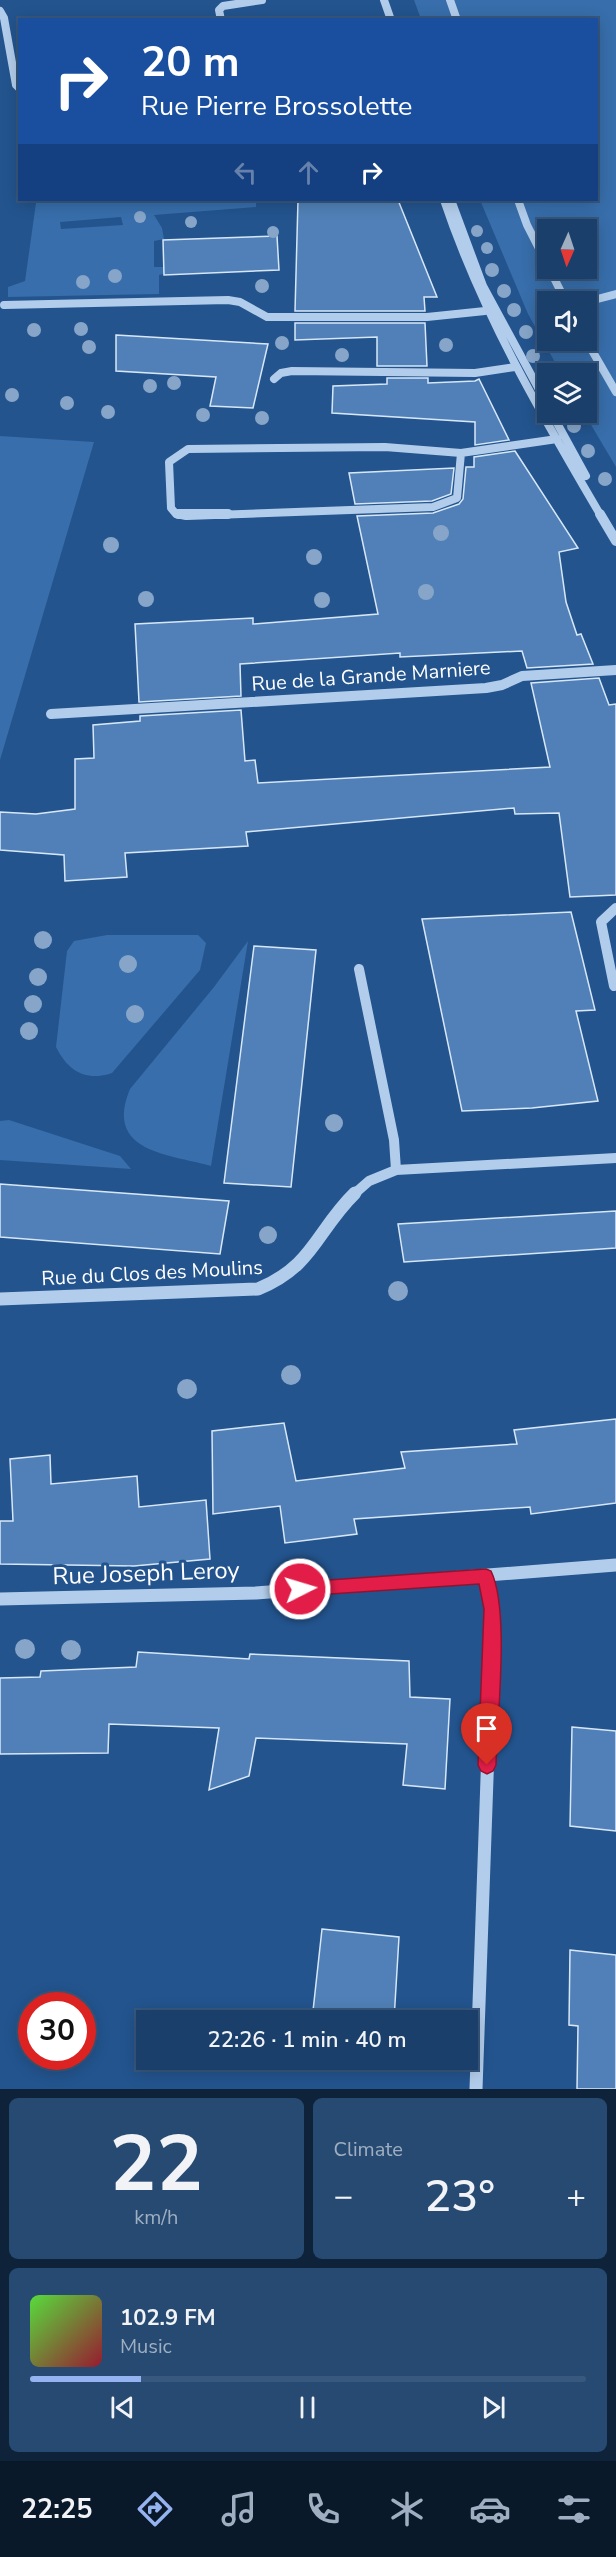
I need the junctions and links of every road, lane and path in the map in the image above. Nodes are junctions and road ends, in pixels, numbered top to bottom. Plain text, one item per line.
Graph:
1 (262, 0) edge
2 (384, 0) edge
3 (391, 0) edge
4 (450, 0) edge
5 (0, 11) edge
6 (221, 18) edge
7 (390, 18) edge
8 (396, 18) edge
9 (456, 18) edge
10 (3, 35) edge
11 (18, 86) edge
12 (444, 201) edge
13 (451, 201) edge
14 (518, 201) edge
15 (537, 245) edge
16 (616, 294) edge
17 (597, 299) edge
18 (4, 305) dead end
19 (485, 311) junction
20 (592, 351) edge
21 (515, 367) junction
22 (274, 379) dead end
23 (537, 386) edge
24 (616, 392) edge
25 (557, 423) edge
26 (556, 439) junction
27 (461, 453) junction
28 (616, 529) edge
29 (616, 541) edge
30 (616, 670) edge
31 (51, 714) dead end
32 (616, 908) edge
33 (359, 969) dead end
34 (614, 986) dead end
35 (616, 1158) edge
36 (396, 1170) junction
37 (0, 1299) edge
38 (616, 1565) edge
39 (486, 1576) junction
40 (0, 1599) edge
41 (476, 2089) edge

1 - 6 street
2 - 7 street
3 - 8 street
4 - 9 street
5 - 10 street
10 - 11 street
12 - 19 street
13 - 23 street
14 - 15 street
16 - 17 street
18 - 19 street
19 - 21 street
20 - 24 street
21 - 22 street
21 - 26 street
25 - 28 street
26 - 27 street
26 - 29 street
27 - 27 street
30 - 31 street, Rue de la Grande Marniere
32 - 34 street
33 - 36 street
35 - 36 street, Rue du Clos des Moulins
36 - 37 street, Rue du Clos des Moulins
38 - 39 street, Rue Joseph Leroy
39 - 40 street, Rue Joseph Leroy
39 - 41 street

